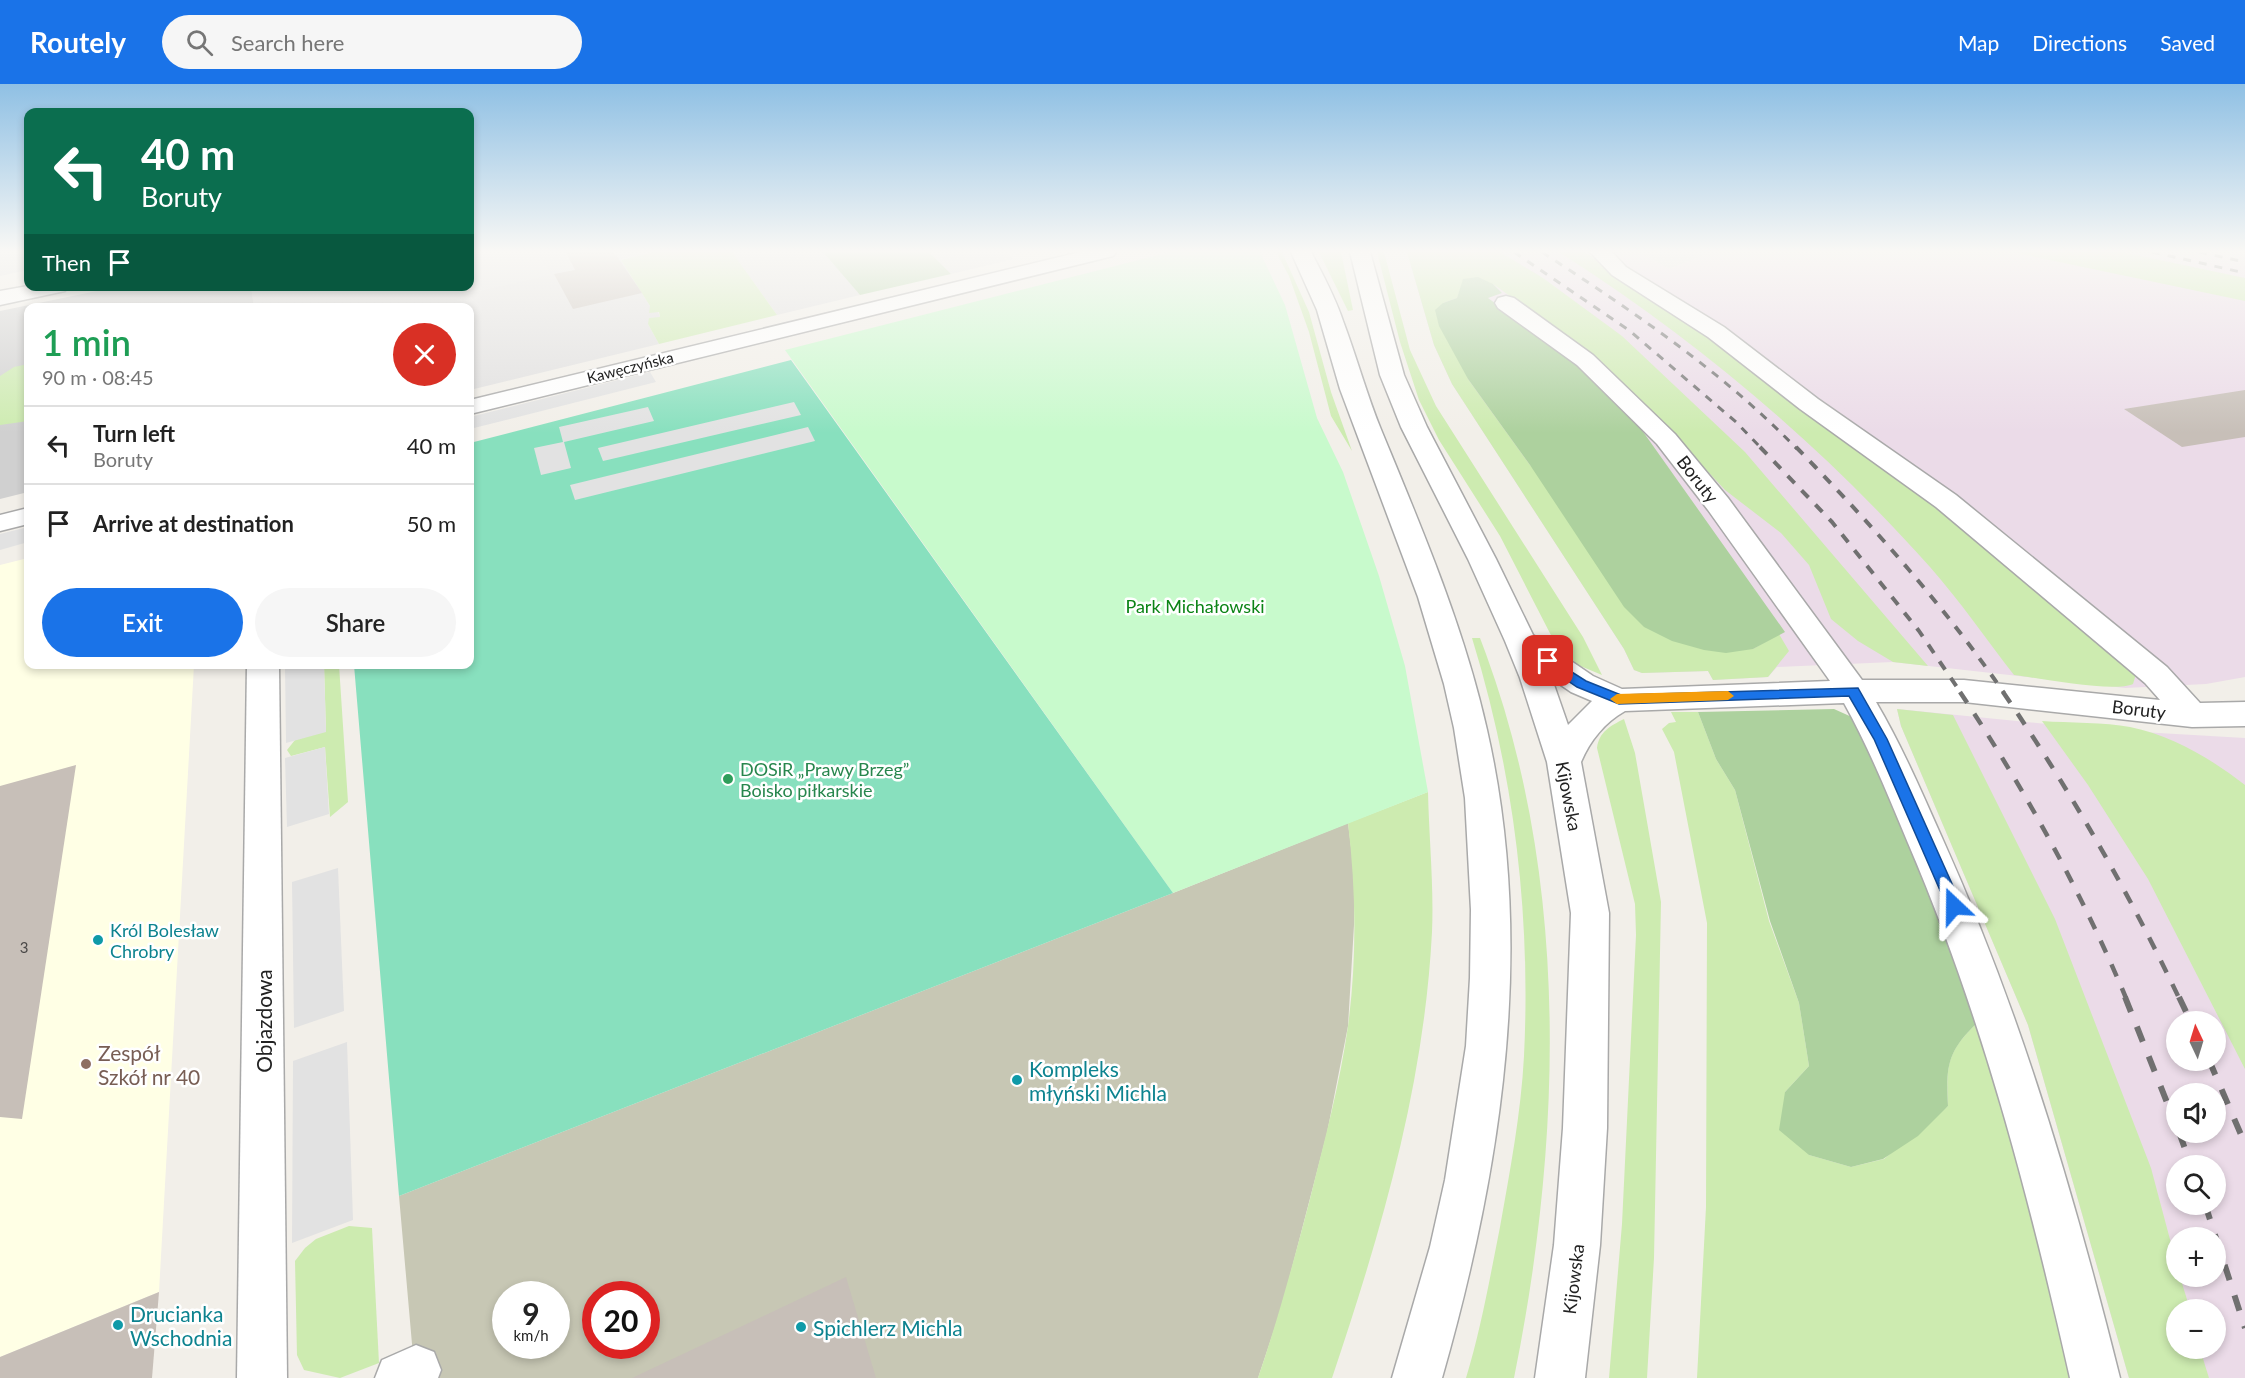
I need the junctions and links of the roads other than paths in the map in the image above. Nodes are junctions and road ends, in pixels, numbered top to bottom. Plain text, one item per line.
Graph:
1 (857, 312) edge
2 (1329, 312) edge
3 (1376, 312) edge
4 (1519, 312) edge
5 (1685, 312) edge
6 (474, 405) edge
7 (24, 517) edge
8 (0, 523) edge
9 (1520, 641) junction
10 (263, 669) edge
11 (1853, 691) junction
12 (1619, 700) junction
13 (2245, 714) edge
14 (2192, 715) junction
15 (1564, 762) junction
16 (262, 1378) edge
17 (1417, 1378) edge
18 (1560, 1378) edge
19 (2095, 1378) edge

1 - 6 street, Kawęczyńska
2 - 17 street
3 - 9 street, Kijowska
4 - 11 street, Boruty
5 - 14 street
7 - 8 street
9 - 12 street, Boruty
9 - 15 street, Kijowska
10 - 16 street, Objazdowa
11 - 12 street, Boruty
11 - 14 street, Boruty
11 - 19 street
12 - 15 street
13 - 14 street, Boruty
15 - 18 street, Kijowska

